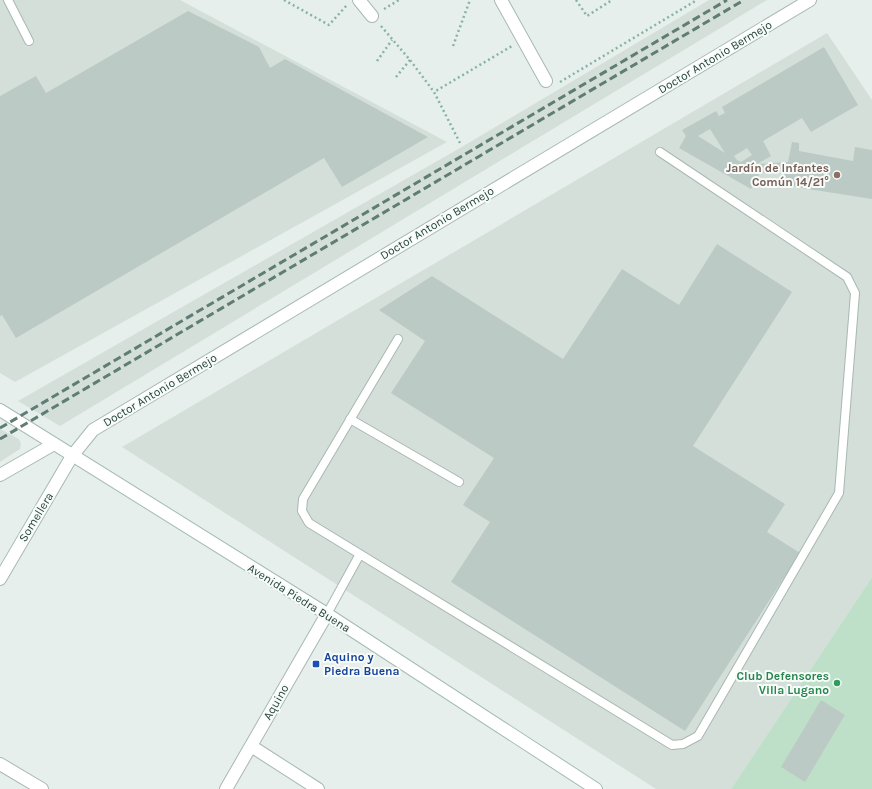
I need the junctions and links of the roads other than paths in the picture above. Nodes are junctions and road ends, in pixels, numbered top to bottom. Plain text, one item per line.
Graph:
1 (8, 0) edge
2 (359, 0) edge
3 (501, 0) edge
4 (810, 0) edge
5 (372, 16) road end
6 (29, 41) dead end
7 (546, 81) road end
8 (660, 152) dead end
9 (398, 339) dead end
10 (0, 410) edge
11 (350, 419) junction
12 (54, 444) junction
13 (72, 456) junction
14 (0, 475) edge
15 (459, 482) dead end
16 (360, 554) junction
17 (0, 579) edge
18 (327, 614) junction
19 (251, 746) junction
20 (0, 764) edge
21 (42, 789) edge
22 (226, 789) edge
23 (318, 789) edge
24 (596, 789) edge

1 - 6 lane
2 - 5 street
3 - 7 street
4 - 13 street, Doctor Antonio Bermejo
8 - 16 lane
9 - 11 lane
10 - 12 street, Avenida Piedra Buena
11 - 15 lane
11 - 16 lane
12 - 13 street, Avenida Piedra Buena
12 - 14 street
13 - 17 street, Somellera
13 - 18 street, Avenida Piedra Buena
16 - 18 lane
18 - 19 street, Aquino
18 - 24 street, Avenida Piedra Buena
19 - 22 street, Aquino
19 - 23 street
20 - 21 street

